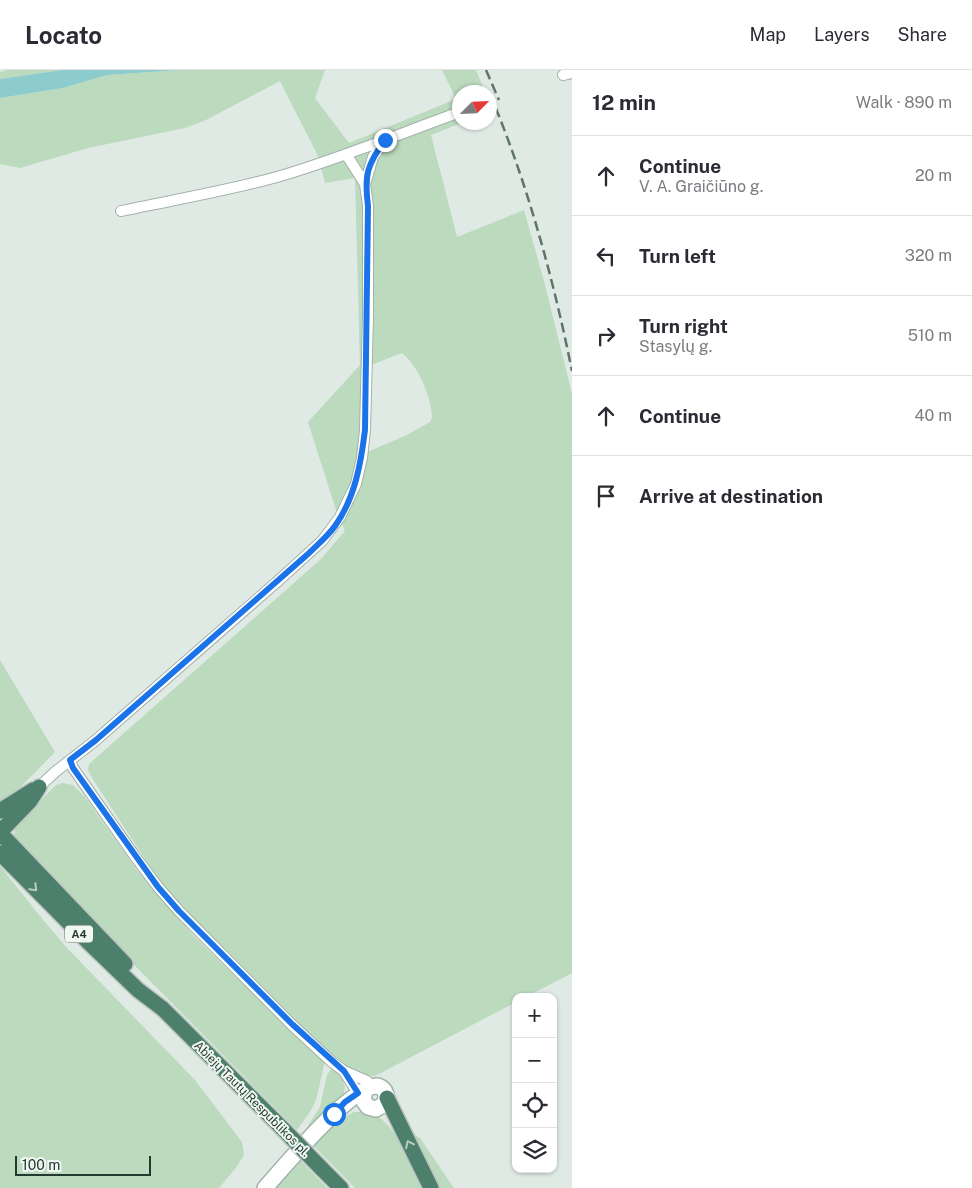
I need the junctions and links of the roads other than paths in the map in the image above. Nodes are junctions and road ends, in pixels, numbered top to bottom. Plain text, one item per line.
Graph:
1 (452, 115) edge
2 (385, 140) junction
3 (346, 154) junction
4 (365, 184) junction
5 (121, 211) dead end
6 (70, 760) junction
7 (39, 787) junction
8 (0, 811) edge
9 (0, 833) edge
10 (0, 853) edge
11 (163, 1010) junction
12 (344, 1071) junction
13 (365, 1095) junction
14 (386, 1098) junction
15 (264, 1188) edge
16 (341, 1188) edge
17 (431, 1188) edge

1 - 2 street
2 - 3 street
2 - 4 street
3 - 4 street
3 - 5 street
4 - 6 street
6 - 7 street
6 - 12 street
7 - 8 highway
7 - 9 highway
9 - 11 highway, Abiejų Tautų Respublikos pl. / A4
10 -> 11 highway, Abiejų Tautų Respublikos pl. / A4
11 - 16 highway, Abiejų Tautų Respublikos pl. / A4, bridge
12 - 13 street
12 - 13 street
13 - 14 main road
13 - 14 main road
13 - 15 main road
17 -> 14 highway

